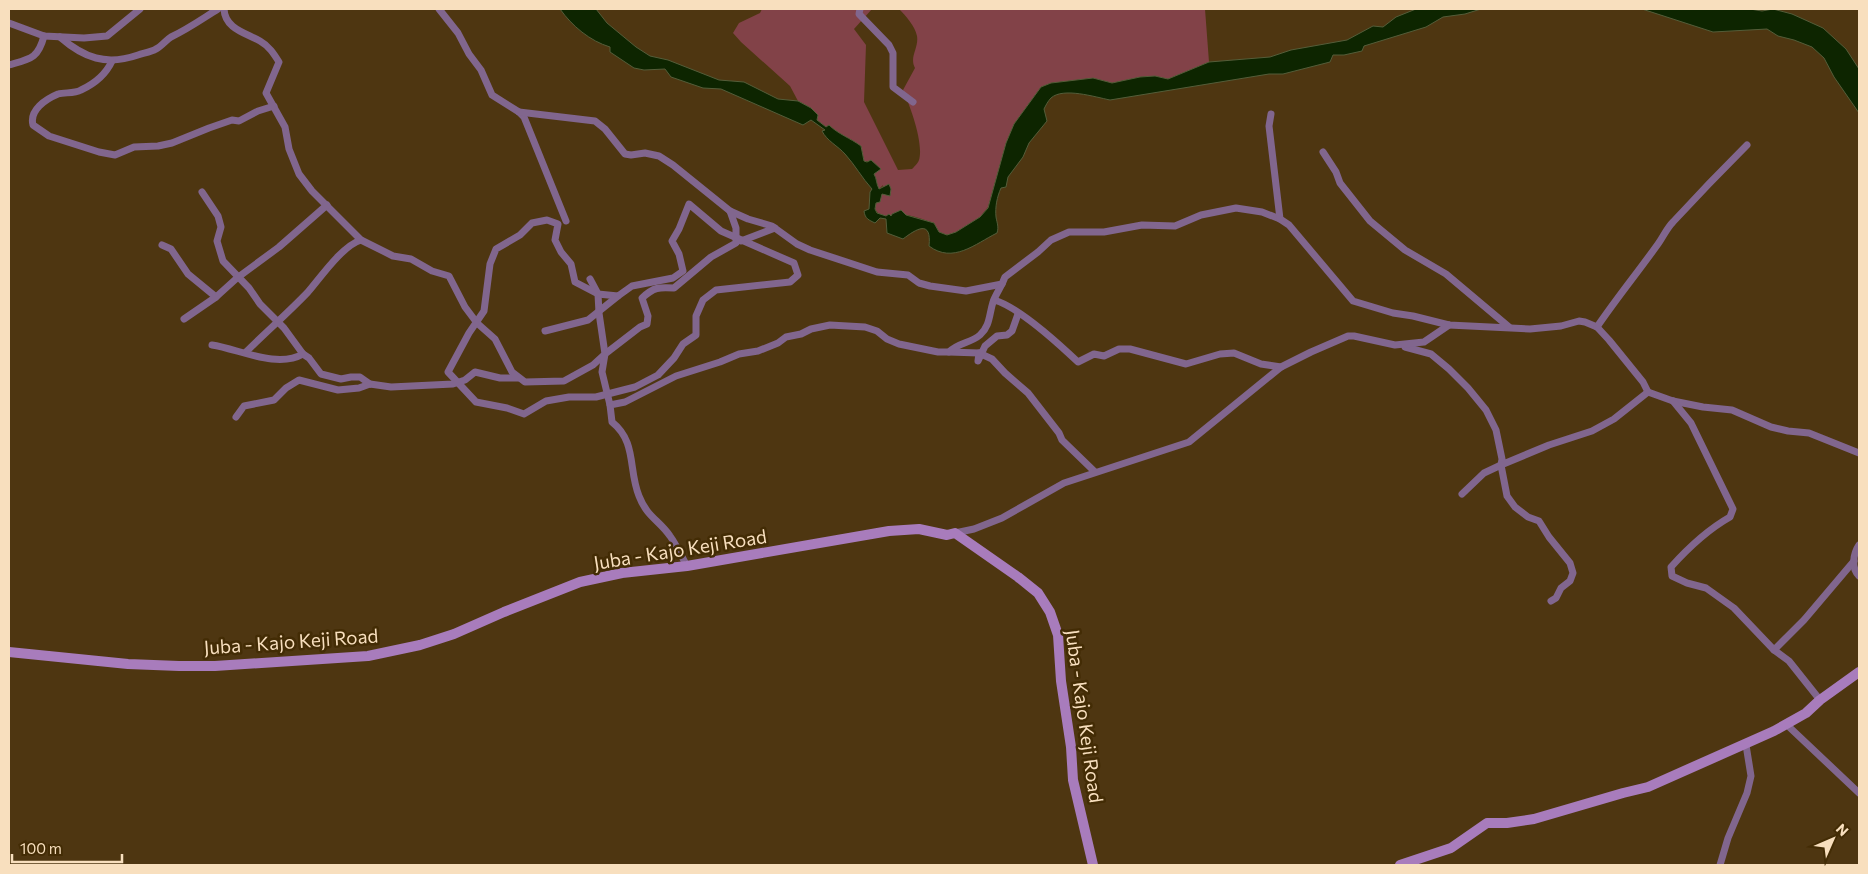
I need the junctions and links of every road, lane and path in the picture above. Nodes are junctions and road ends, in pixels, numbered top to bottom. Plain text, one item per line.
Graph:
1 (140, 9) edge
2 (218, 9) edge
3 (224, 9) edge
4 (439, 9) edge
5 (860, 9) edge
6 (9, 23) edge
7 (44, 36) junction
8 (60, 37) junction
9 (112, 60) junction
10 (9, 65) edge
11 (913, 102) dead end
12 (274, 106) junction
13 (520, 112) junction
14 (1270, 114) dead end
15 (1747, 145) dead end
16 (1323, 152) dead end
17 (202, 192) dead end
18 (327, 205) junction
19 (730, 211) junction
20 (1280, 218) junction
21 (566, 221) dead end
22 (775, 228) junction
23 (361, 240) junction
24 (736, 243) junction
25 (162, 245) dead end
26 (237, 278) junction
27 (590, 279) dead end
28 (1002, 284) junction
29 (598, 294) junction
30 (618, 296) junction
31 (216, 297) junction
32 (994, 300) junction
33 (599, 313) junction
34 (1018, 314) junction
35 (184, 319) dead end
36 (277, 322) junction
37 (1450, 325) junction
38 (1509, 327) junction
39 (1597, 327) junction
40 (545, 331) dead end
41 (212, 345) dead end
42 (1394, 345) junction
43 (246, 352) junction
44 (949, 352) junction
45 (979, 353) junction
46 (303, 354) junction
47 (605, 354) junction
48 (1281, 367) junction
49 (518, 378) junction
50 (370, 384) junction
51 (1648, 392) junction
52 (1673, 401) junction
53 (610, 405) junction
54 (236, 416) dead end
55 (1859, 453) edge
56 (1501, 465) junction
57 (1095, 472) junction
58 (1462, 494) dead end
59 (955, 533) junction
60 (1859, 545) edge
61 (1854, 561) junction
62 (687, 566) junction
63 (1859, 576) edge
64 (1551, 601) dead end
65 (1774, 650) junction
66 (9, 652) edge
67 (1859, 672) edge
68 (1820, 700) junction
69 (1786, 724) junction
70 (1746, 745) junction
71 (1859, 793) edge
72 (1093, 865) edge
73 (1400, 865) edge
74 (1720, 865) edge

1 - 8 street
2 - 9 street
3 - 12 street
4 - 13 street
5 - 11 street
6 - 7 street
7 - 8 street
7 - 10 street
8 - 9 street
9 - 12 street
12 - 18 street
13 - 19 street
13 - 21 street
14 - 20 street
15 - 39 street
16 - 38 street
17 - 26 street
18 - 23 street
18 - 26 street
19 - 22 street
19 - 24 street
20 - 28 street
20 - 37 street
22 - 24 street
22 - 28 street
23 - 36 street
23 - 49 street
24 - 47 street
25 - 31 street
26 - 31 street
26 - 36 street
27 - 29 street
28 - 32 street
29 - 30 street
29 - 30 street
29 - 33 street
30 - 33 street
31 - 35 street
32 - 34 street
32 - 44 street
33 - 40 street
33 - 47 street
34 - 45 street
34 - 48 street
36 - 43 street
36 - 46 street
37 - 38 street
37 - 42 street
38 - 39 street
39 - 51 street
41 - 43 street
42 - 48 street
42 - 56 street
43 - 46 street
44 - 45 street
44 - 53 street
45 - 57 street
46 - 50 street
47 - 49 street
47 - 53 street
48 - 57 street
49 - 50 street
50 - 54 street
51 - 52 street
51 - 56 street
52 - 55 street
52 - 65 street
53 - 62 street
56 - 58 street
56 - 64 street
57 - 59 street
59 - 62 main road, Juba - Kajo Keji Road
59 - 72 main road, Juba - Kajo Keji Road
60 - 61 street
61 - 63 street
61 - 65 street
62 - 66 main road, Juba - Kajo Keji Road
65 - 68 street
67 - 68 main road
68 - 69 main road
69 - 70 main road
69 - 71 street
70 - 73 main road
70 - 74 street

